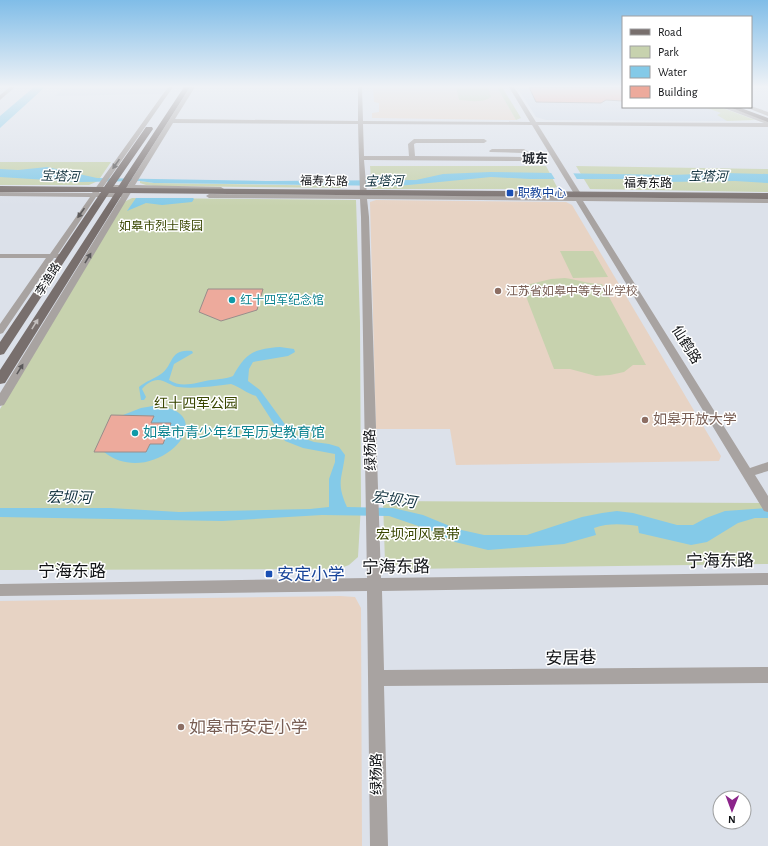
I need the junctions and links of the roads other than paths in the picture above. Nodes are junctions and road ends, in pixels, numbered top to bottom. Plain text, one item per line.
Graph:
1 (145, 126) edge
2 (149, 126) edge
3 (163, 126) edge
4 (167, 126) edge
5 (360, 126) edge
6 (464, 126) edge
7 (534, 126) edge
8 (484, 141) junction
9 (492, 151) junction
10 (412, 159) junction
11 (496, 159) junction
12 (361, 161) junction
13 (0, 186) edge
14 (105, 186) junction
15 (127, 186) junction
16 (0, 192) edge
17 (362, 193) junction
18 (575, 194) junction
19 (751, 197) junction
20 (768, 197) edge
21 (768, 209) edge
22 (90, 214) junction
23 (106, 214) junction
24 (0, 256) edge
25 (57, 256) junction
26 (0, 331) edge
27 (0, 351) edge
28 (0, 380) edge
29 (0, 402) edge
30 (768, 466) edge
31 (748, 473) junction
32 (768, 507) edge
33 (768, 579) edge
34 (374, 585) junction
35 (0, 590) edge
36 (768, 675) edge
37 (375, 678) junction
38 (379, 846) edge

1 -> 14 street
2 - 14 main road, 李渔路
3 - 15 main road, 李渔路
4 - 15 street
5 - 12 street, 绿杨路
6 - 8 street
7 - 18 street, 仙鹤路
8 - 9 street
8 - 10 street
9 - 11 street
9 - 11 street
10 - 11 street
10 - 12 street
12 - 17 street, 绿杨路
13 - 14 street
14 - 15 main road, 福寿东路
14 - 15 main road
14 - 16 main road, 福寿东路
14 - 22 main road, 李渔路
14 -> 25 street
15 - 17 main road, 福寿东路
15 - 23 main road, 李渔路
29 -> 15 street
17 - 18 main road, 福寿东路
17 - 34 street, 绿杨路
18 - 19 main road, 福寿东路
18 - 31 street, 仙鹤路
19 - 20 main road, 福寿东路
19 - 21 street
22 - 23 main road
22 - 25 main road, 李渔路
28 -> 23 main road, 李渔路
24 - 25 street
25 - 26 street
25 - 27 main road, 李渔路
30 - 31 street
31 - 32 street, 仙鹤路
33 - 34 street, 宁海东路
34 - 35 street, 宁海东路
34 - 37 street, 绿杨路
36 - 37 street, 安居巷
37 - 38 street, 绿杨路

